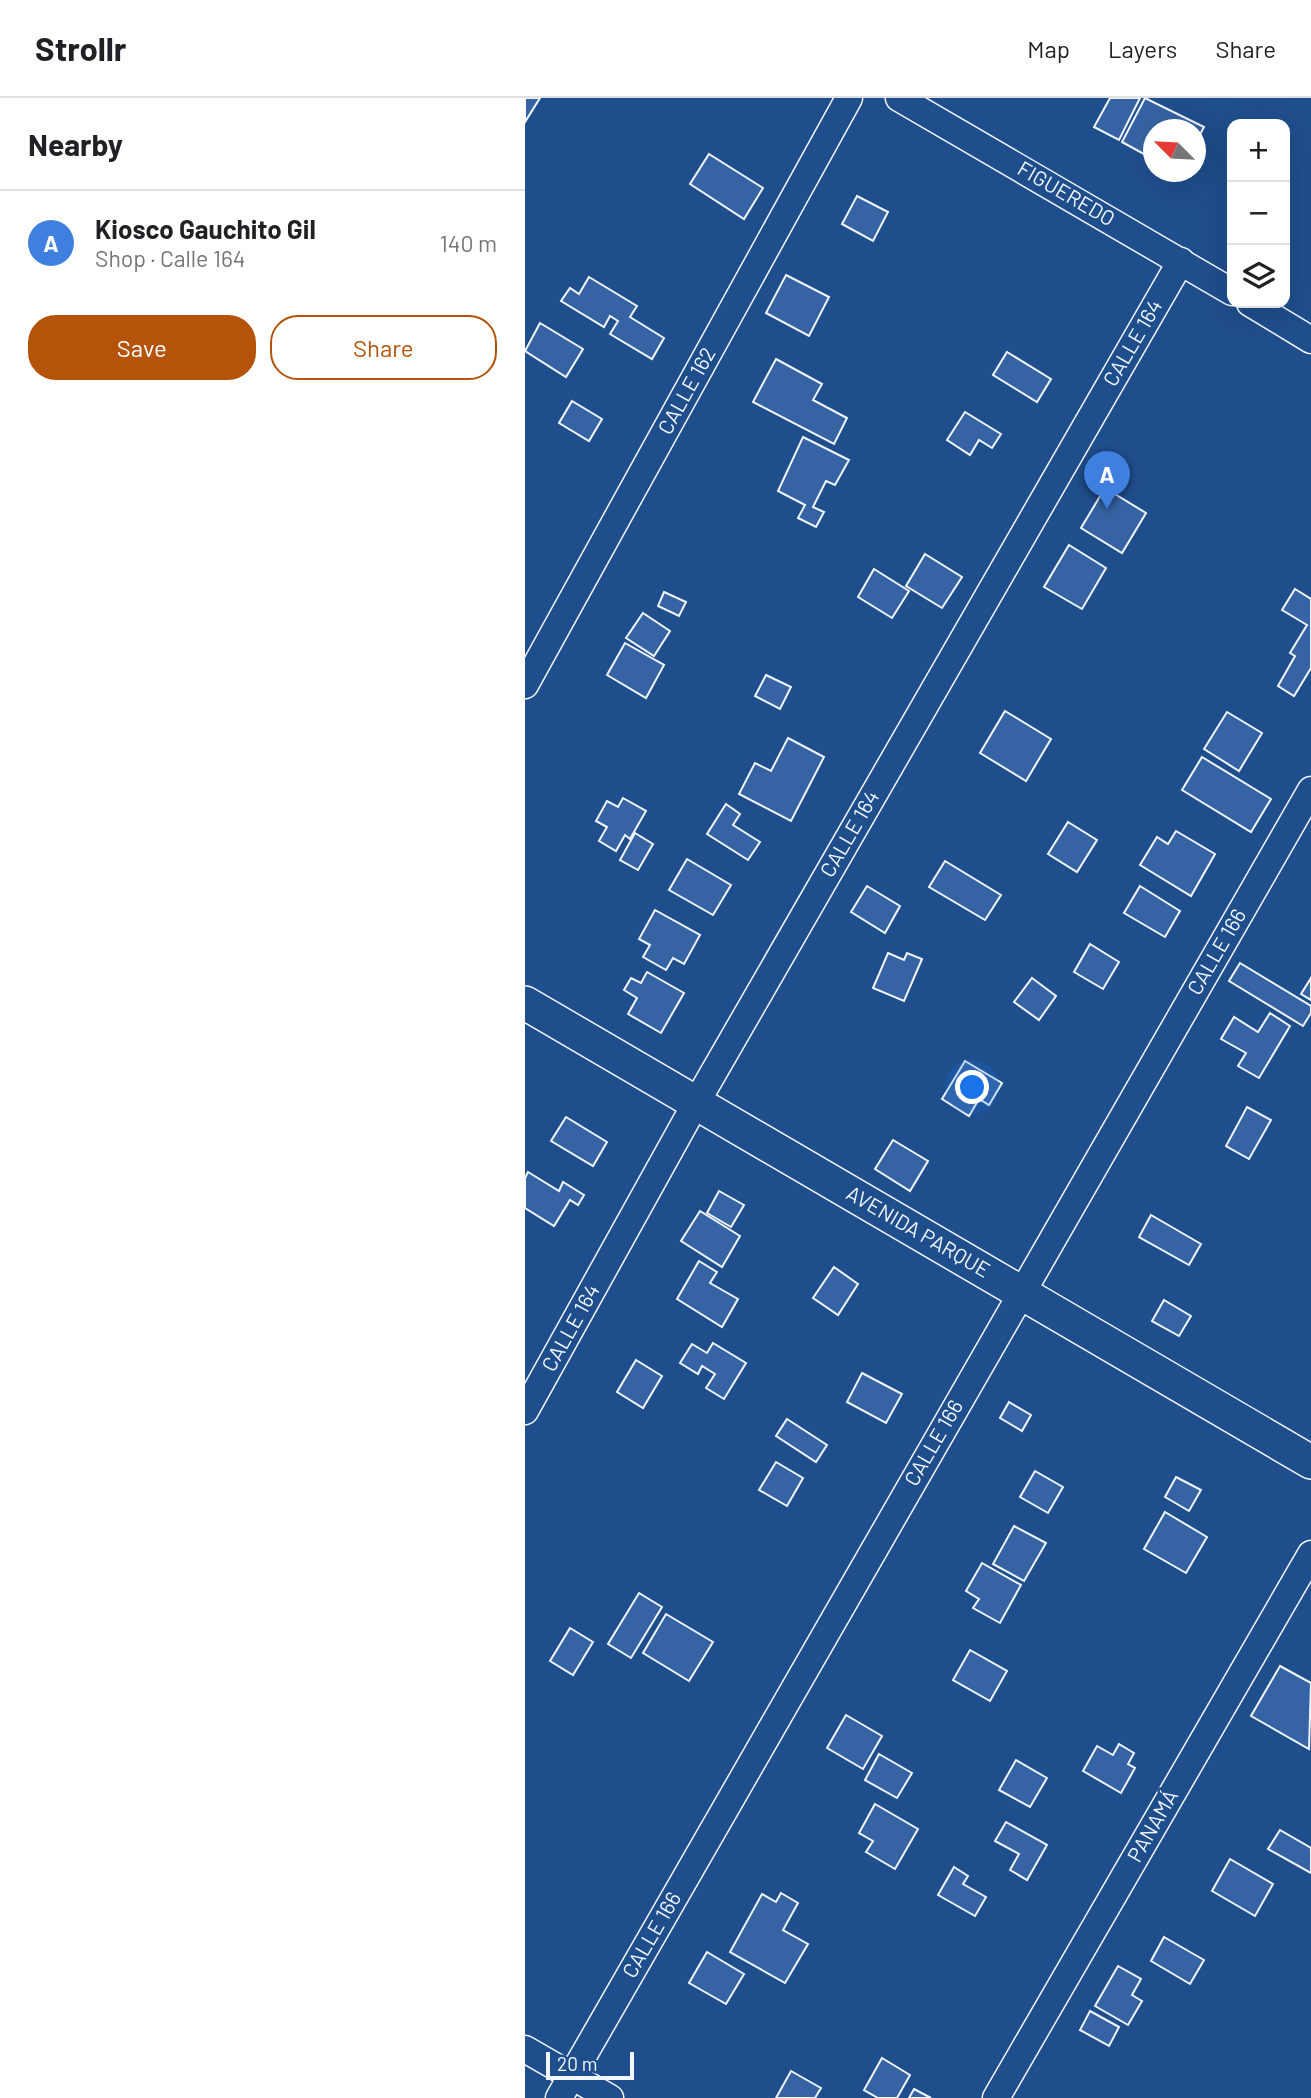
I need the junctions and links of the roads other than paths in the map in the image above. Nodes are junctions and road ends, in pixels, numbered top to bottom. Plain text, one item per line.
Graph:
1 (849, 98) edge
2 (899, 98) edge
3 (1181, 261) junction
4 (1227, 289) edge
5 (1258, 308) edge
6 (1311, 340) edge
7 (525, 685) edge
8 (1311, 790) edge
9 (525, 1003) edge
10 (696, 1103) junction
11 (1021, 1292) junction
12 (525, 1411) edge
13 (1311, 1462) edge
14 (1311, 1554) edge
15 (525, 2049) edge
16 (565, 2087) edge
17 (610, 2098) edge
18 (996, 2098) edge

1 - 7 street, CALLE 162
2 - 3 street, FIGUEREDO
3 - 4 street, FIGUEREDO
3 - 10 street, CALLE 164
5 - 6 street
8 - 11 street, CALLE 166
9 - 10 street, AVENIDA PARQUE
10 - 11 street, AVENIDA PARQUE
10 - 12 street, CALLE 164
11 - 13 street, AVENIDA PARQUE
11 - 16 street, CALLE 166
14 - 18 street, PANAMÁ
15 - 16 street
16 - 17 street

